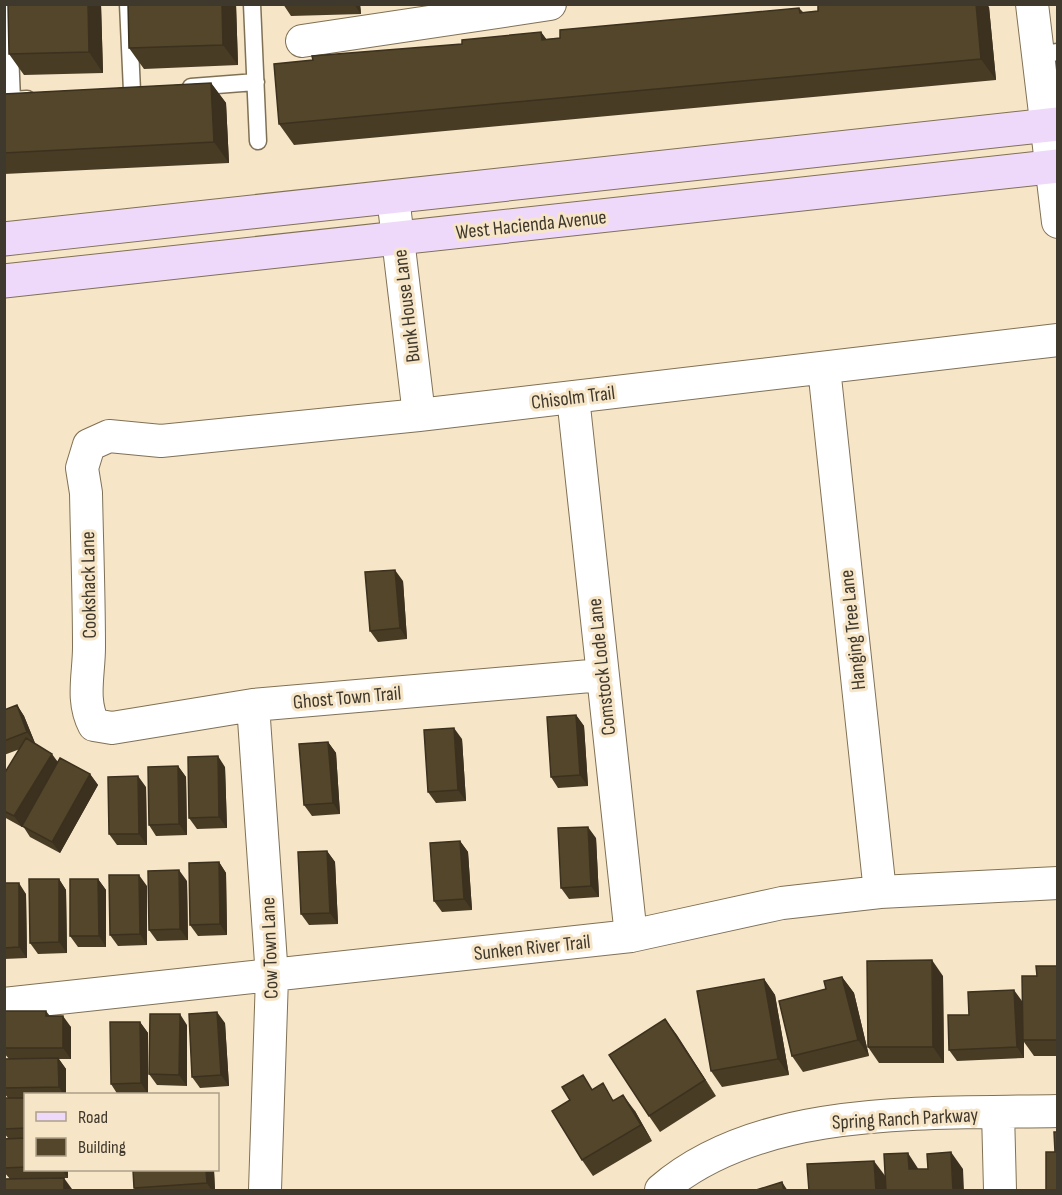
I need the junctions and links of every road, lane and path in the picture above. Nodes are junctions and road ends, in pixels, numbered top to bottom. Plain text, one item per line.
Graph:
1 (8, 4) edge
2 (128, 4) edge
3 (252, 4) edge
4 (550, 4) edge
5 (1032, 4) edge
6 (408, 16) edge
7 (302, 41) dead end
8 (1047, 54) edge
9 (256, 82) junction
10 (177, 88) edge
11 (154, 90) edge
12 (48, 97) edge
13 (1051, 125) edge
14 (258, 141) dead end
15 (1054, 166) edge
16 (393, 197) junction
17 (1058, 222) edge
18 (398, 238) junction
19 (4, 239) edge
20 (4, 281) edge
21 (1058, 340) edge
22 (824, 368) junction
23 (573, 397) junction
24 (419, 415) junction
25 (89, 445) joint
26 (602, 675) junction
27 (254, 705) junction
28 (94, 725) joint
29 (1058, 883) edge
30 (880, 892) junction
31 (631, 936) junction
32 (272, 977) junction
33 (4, 1004) edge
34 (1058, 1111) edge
35 (998, 1112) junction
36 (265, 1191) edge
37 (661, 1191) edge
38 (1000, 1191) edge

1 - 12 lane
2 - 11 lane
3 - 9 lane
4 - 6 street
5 - 8 street
6 - 7 street
8 - 13 street
9 - 10 lane
9 - 14 lane
13 - 15 street
13 - 16 main road
15 - 17 street
15 - 18 main road, West Hacienda Avenue
16 - 18 street, Bunk House Lane
16 - 19 main road
18 - 20 main road, West Hacienda Avenue
18 - 24 street, Bunk House Lane
21 - 22 street, Chisolm Trail
22 - 23 street, Chisolm Trail
22 - 30 street, Hanging Tree Lane
23 - 24 street, Chisolm Trail
23 - 26 street, Comstock Lode Lane
24 - 25 street, Chisolm Trail
25 - 28 street, Cookshack Lane
26 - 27 street, Ghost Town Trail
26 - 31 street, Comstock Lode Lane
27 - 28 street, Ghost Town Trail
27 - 32 street, Cow Town Lane
29 - 30 street, Sunken River Trail
30 - 31 street, Sunken River Trail
31 - 32 street, Sunken River Trail
32 - 33 street, Sunken River Trail
32 - 36 street, Cow Town Lane
34 - 35 street, Spring Ranch Parkway
35 - 37 street, Spring Ranch Parkway
35 - 38 street

